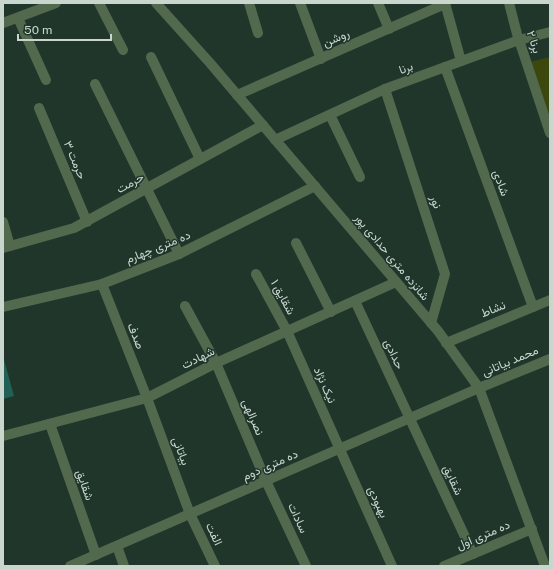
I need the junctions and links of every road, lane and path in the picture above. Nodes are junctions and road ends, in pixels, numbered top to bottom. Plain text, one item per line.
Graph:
1 (56, 3) edge
2 (99, 3) edge
3 (156, 3) edge
4 (249, 3) edge
5 (300, 3) edge
6 (378, 3) edge
7 (509, 3) edge
8 (445, 4) edge
9 (31, 8) edge
10 (18, 18) junction
11 (3, 23) edge
12 (389, 29) junction
13 (550, 32) edge
14 (258, 33) dead end
15 (519, 40) junction
16 (123, 50) dead end
17 (151, 58) dead end
18 (321, 59) junction
19 (460, 61) junction
20 (445, 68) junction
21 (46, 80) dead end
22 (95, 84) dead end
23 (385, 89) junction
24 (237, 95) junction
25 (39, 108) dead end
26 (330, 114) junction
27 (263, 125) junction
28 (550, 133) edge
29 (275, 140) junction
30 (200, 159) junction
31 (360, 177) dead end
32 (315, 186) junction
33 (146, 189) junction
34 (3, 222) edge
35 (87, 222) junction
36 (296, 243) dead end
37 (7, 247) edge
38 (179, 254) junction
39 (256, 274) dead end
40 (396, 282) junction
41 (102, 284) junction
42 (550, 300) edge
43 (355, 301) junction
44 (186, 306) dead end
45 (3, 307) edge
46 (533, 307) junction
47 (331, 312) junction
48 (431, 323) junction
49 (287, 331) junction
50 (446, 343) junction
51 (550, 358) edge
52 (216, 364) junction
53 (479, 388) junction
54 (147, 398) junction
55 (410, 418) junction
56 (50, 424) junction
57 (3, 436) edge
58 (340, 449) junction
59 (266, 481) junction
60 (190, 514) junction
61 (532, 529) junction
62 (117, 546) junction
63 (550, 546) edge
64 (539, 549) junction
65 (473, 554) junction
66 (96, 555) junction
67 (70, 566) edge
68 (124, 566) edge
69 (215, 566) edge
70 (306, 566) edge
71 (392, 566) edge
72 (444, 566) edge
73 (545, 566) edge

1 - 9 street
2 - 16 street
3 - 24 street, شانزده متری حدادی پور
4 - 14 street
5 - 18 street
6 - 12 street
7 - 15 street, برنا ۲
8 - 12 street, روشن
8 - 19 street
9 - 10 street
10 - 11 street
10 - 21 street
12 - 18 street, روشن
13 - 15 street, برنا
15 - 19 street, برنا
15 - 28 street, برنا ۲
17 - 30 street
18 - 24 street, روشن
19 - 20 street, برنا
20 - 23 street, برنا
20 - 46 street, شادی
22 - 33 street
23 - 26 street, برنا
23 - 48 street, نور
24 - 27 street, شانزده متری حدادی پور
25 - 35 street, حرمت ۳
26 - 29 street, برنا
26 - 31 street
27 - 29 street, شانزده متری حدادی پور
27 - 30 street, حرمت
29 - 32 street, شانزده متری حدادی پور
30 - 33 street, حرمت
32 - 38 street, ده متری چهارم
32 - 40 street, شانزده متری حدادی پور
33 - 35 street, حرمت
33 - 38 street
34 - 37 street
35 - 37 street, حرمت
36 - 47 street
38 - 41 street, ده متری چهارم
39 - 49 street, شقایق ۱
40 - 43 street, شهادت
40 - 48 street, شانزده متری حدادی پور
41 - 45 street, ده متری چهارم
41 - 54 street, صدف
42 - 46 street, نشاط
43 - 47 street, شهادت
43 - 55 street, حدادی
44 - 52 street, نصرالهی
46 - 50 street, نشاط
47 - 49 street, شهادت
48 - 50 street, شانزده متری حدادی پور
49 - 52 street, شهادت
49 - 58 street, نیک نژاد
50 - 53 street, شانزده متری حدادی پور
51 - 53 street, محمد بیاتانی
52 - 54 street, شهادت
52 - 59 street, نصرالهی
53 - 55 street, ده متری دوم
53 - 61 street, شانزده متری حدادی پور
54 - 56 street, شهادت
54 - 60 street, بیاتانی
55 - 58 street, ده متری دوم
55 - 65 street, شقایق
56 - 57 street, شهادت
56 - 66 street, شقایق
58 - 59 street, ده متری دوم
58 - 71 street, بهبودی
59 - 60 street, ده متری دوم
59 - 70 street, سادات
60 - 62 street, ده متری دوم
60 - 69 street, الفت
61 - 64 street, شانزده متری حدادی پور
61 - 65 street, ده متری اول
62 - 66 street, ده متری دوم
62 - 68 street
63 - 64 street
64 - 73 street, شانزده متری حدادی پور
65 - 72 street, ده متری اول
66 - 67 street, ده متری دوم

